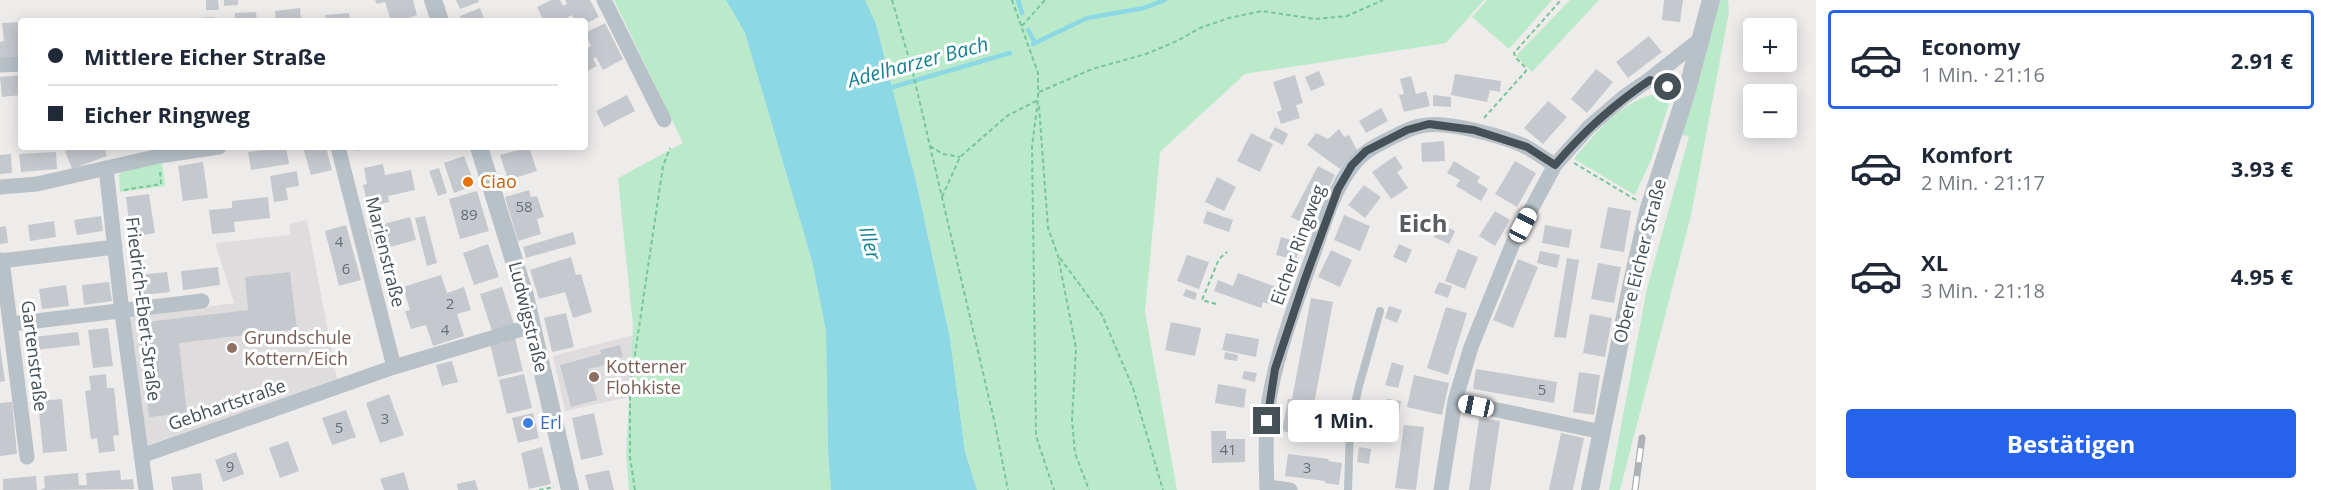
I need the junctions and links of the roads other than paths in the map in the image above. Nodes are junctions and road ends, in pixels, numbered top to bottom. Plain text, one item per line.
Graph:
1 (433, 0) edge
2 (604, 0) edge
3 (1711, 0) edge
4 (439, 18) edge
5 (1702, 38) junction
6 (18, 64) edge
7 (0, 65) edge
8 (1650, 80) junction
9 (1686, 94) junction
10 (664, 120) dead end
11 (199, 150) edge
12 (339, 150) edge
13 (480, 150) edge
14 (1559, 161) junction
15 (106, 168) junction
16 (0, 187) edge
17 (115, 247) junction
18 (1, 260) edge
19 (202, 301) dead end
20 (1380, 311) dead end
21 (122, 313) junction
22 (11, 324) junction
23 (532, 326) junction
24 (394, 367) junction
25 (1455, 401) junction
26 (1602, 432) junction
27 (141, 456) junction
28 (27, 457) dead end
29 (1267, 489) edge
30 (146, 490) edge
31 (570, 490) edge
32 (1290, 490) edge
33 (1348, 490) edge
34 (1441, 490) edge
35 (1590, 490) edge

1 - 4 street
2 - 10 street
3 - 5 street, Obere Eicher Straße
5 - 8 street
5 - 9 street, Obere Eicher Straße
6 - 7 street
8 - 9 street
8 - 14 street
9 - 26 street, Obere Eicher Straße
11 - 15 street
12 - 24 street, Marienstraße
13 - 23 street, Ludwigstraße
14 - 25 street
14 - 29 street, Eicher Ringweg
15 - 16 street
15 - 17 street, Friedrich-Ebert-Straße
17 - 18 street
17 - 21 street, Friedrich-Ebert-Straße
18 - 22 street, Gartenstraße
19 - 21 street
20 - 33 lane
21 - 22 street
21 - 27 street, Friedrich-Ebert-Straße
22 - 28 street, Gartenstraße
23 - 24 street, Gebhartstraße
23 - 31 street, Ludwigstraße
24 - 27 street, Gebhartstraße
25 - 26 street
25 - 34 street
26 - 35 street, Obere Eicher Straße
27 - 30 street, Friedrich-Ebert-Straße
29 - 32 street

